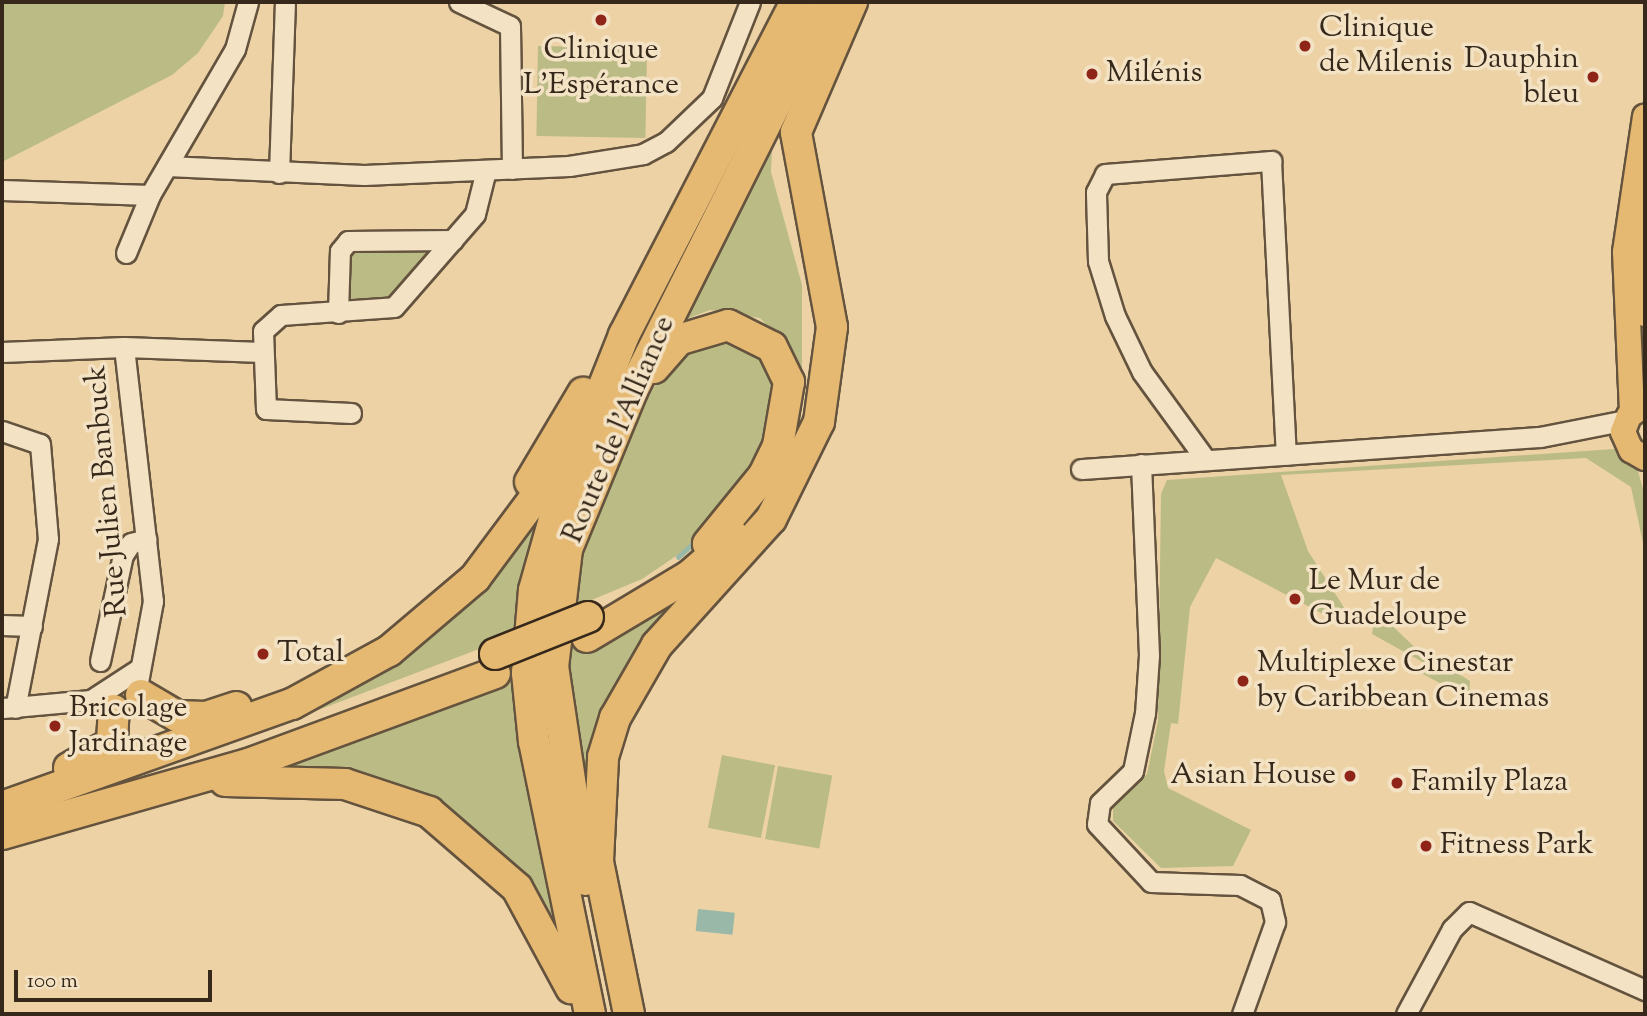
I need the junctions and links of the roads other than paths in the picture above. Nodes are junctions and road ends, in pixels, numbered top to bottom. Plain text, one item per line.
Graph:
1 (248, 2) edge
2 (285, 2) edge
3 (459, 2) edge
4 (750, 2) edge
5 (787, 2) edge
6 (796, 2) edge
7 (852, 2) edge
8 (822, 13) edge
9 (759, 66) junction
10 (1645, 116) edge
11 (167, 166) junction
12 (512, 169) junction
13 (486, 170) junction
14 (279, 173) junction
15 (2, 190) edge
16 (150, 195) junction
17 (1645, 222) edge
18 (453, 240) junction
19 (126, 253) dead end
20 (338, 313) junction
21 (1645, 314) edge
22 (624, 335) junction
23 (124, 347) junction
24 (2, 352) edge
25 (262, 352) junction
26 (632, 391) junction
27 (351, 413) dead end
28 (1632, 419) edge
29 (587, 421) junction
30 (2, 431) edge
31 (1286, 456) junction
32 (1206, 460) junction
33 (1644, 460) edge
34 (1141, 464) junction
35 (1081, 469) dead end
36 (146, 539) junction
37 (742, 552) junction
38 (2, 625) edge
39 (32, 626) junction
40 (587, 627) junction
41 (100, 661) dead end
42 (495, 663) junction
43 (121, 692) junction
44 (8, 708) edge
45 (193, 781) junction
46 (2, 806) edge
47 (2, 813) edge
48 (2, 834) edge
49 (1618, 974) junction
50 (1645, 981) edge
51 (1645, 990) edge
52 (578, 1014) edge
53 (590, 1014) edge
54 (613, 1014) edge
55 (629, 1014) edge
56 (1242, 1014) edge
57 (1406, 1014) edge

1 - 11 street
2 - 14 street
3 - 12 street
4 - 12 street
5 - 9 highway
6 - 9 highway, Route de l'Alliance
7 - 37 highway
8 - 26 highway, Route de l'Alliance
8 - 40 highway
9 - 22 highway, Route de l'Alliance
10 - 28 main road
11 - 14 street
11 - 16 street
12 - 13 street
13 - 14 street
13 - 18 street
15 - 16 street
16 - 19 street
17 - 21 main road
18 - 20 street
18 - 20 street
20 - 25 street
22 - 29 highway, Route de l'Alliance
22 - 43 highway
23 - 24 street
23 - 25 street
23 - 36 street, Rue Julien Banbuck
25 - 27 street
26 - 40 highway
26 - 54 highway, Route de l'Alliance
28 - 31 street
28 - 33 main road
29 - 46 highway
29 - 53 highway, Route de l'Alliance
30 - 39 street
31 - 32 street
31 - 32 street
32 - 34 street
34 - 35 street
34 - 56 street
36 - 41 street
36 - 43 street, Rue Julien Banbuck
37 - 40 highway
37 - 55 highway
38 - 39 street
39 - 44 street
40 - 42 highway, bridge
42 - 45 highway
42 - 47 highway
43 - 44 street
43 - 46 highway
45 - 48 highway
45 - 52 highway
49 - 50 street
49 - 51 street
49 - 57 street

